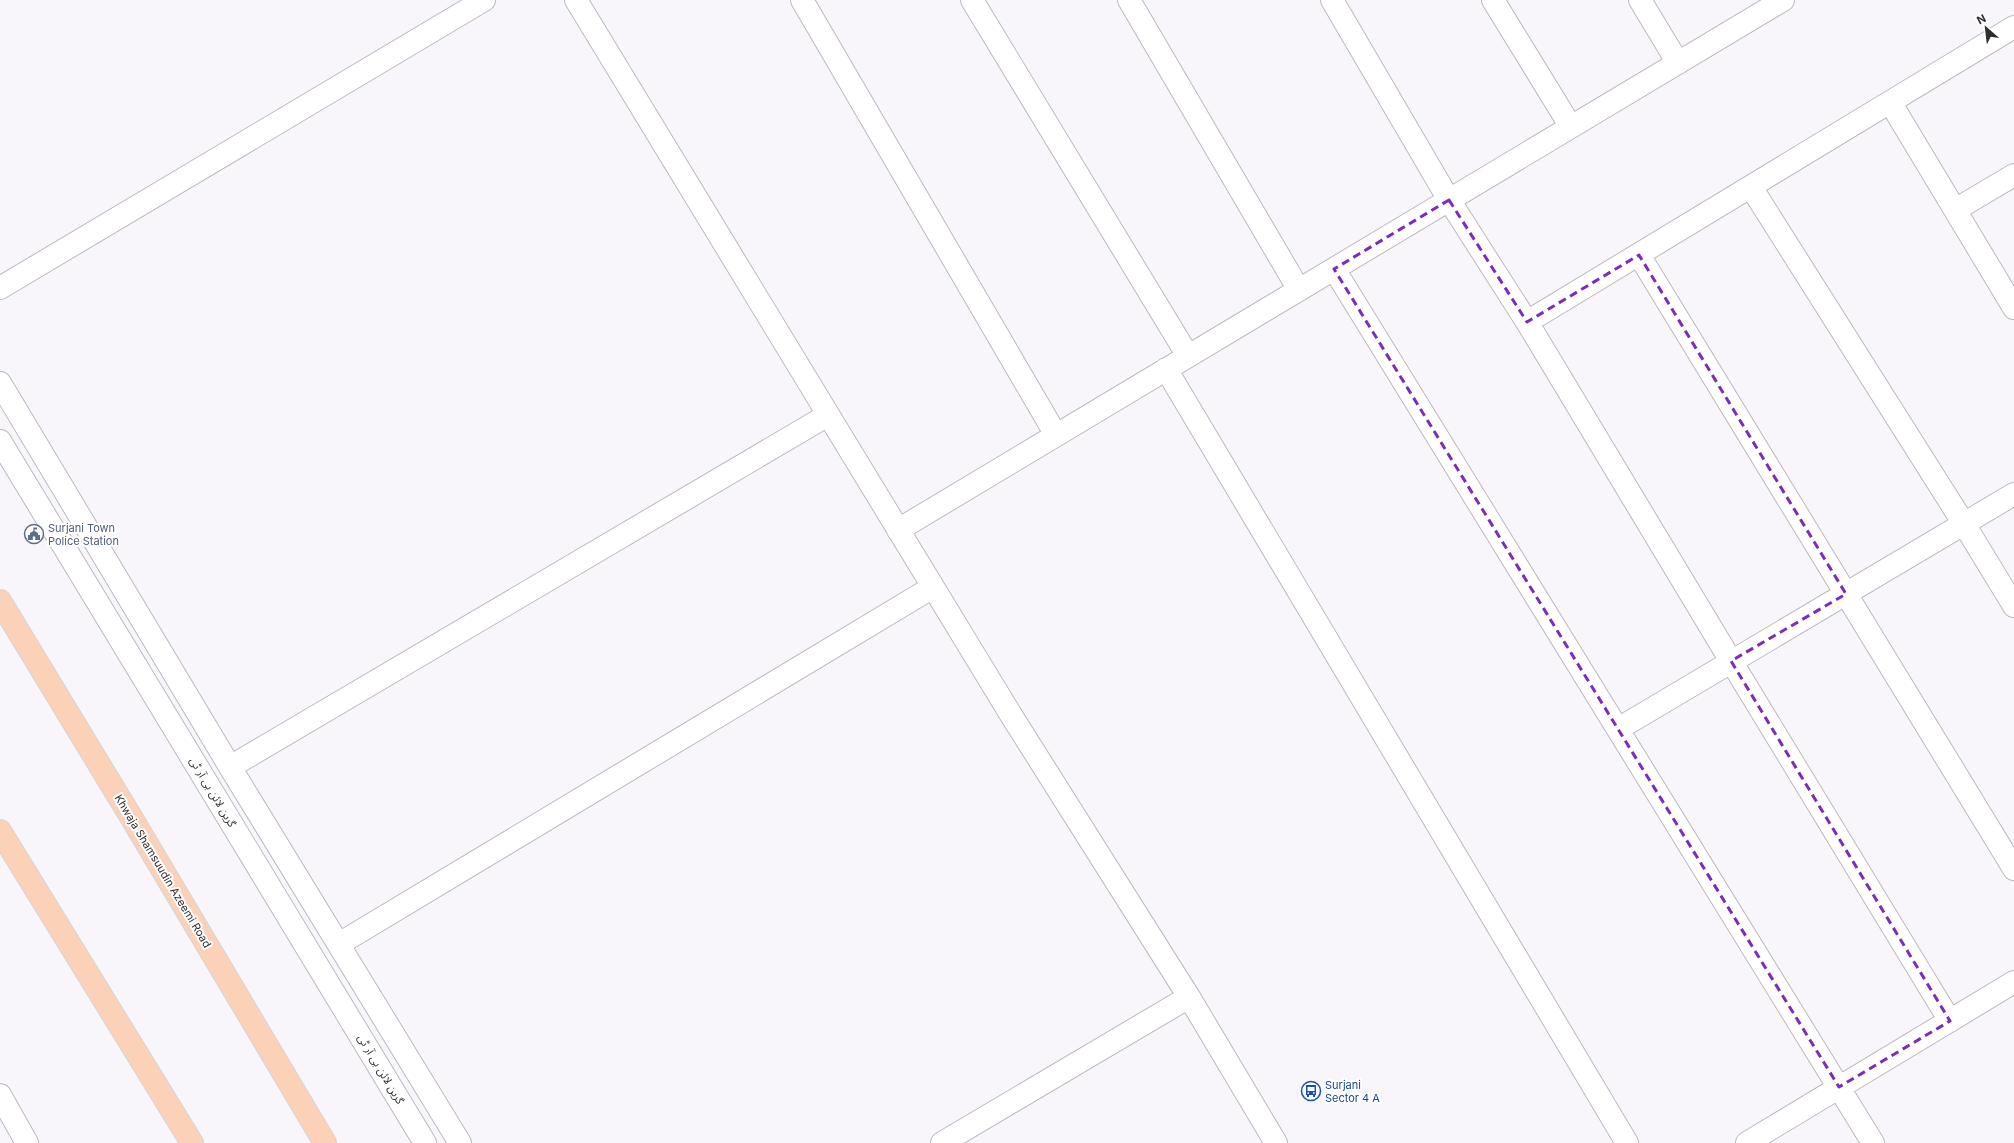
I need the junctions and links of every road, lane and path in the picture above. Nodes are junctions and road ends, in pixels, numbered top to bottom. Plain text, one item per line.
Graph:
1 (484, 0) edge
2 (576, 0) edge
3 (802, 0) edge
4 (972, 0) edge
5 (1128, 0) edge
6 (1332, 0) edge
7 (1493, 0) edge
8 (1640, 0) edge
9 (1783, 0) edge
10 (2014, 27) edge
11 (1678, 63) junction
12 (1890, 102) junction
13 (1571, 127) junction
14 (2014, 175) edge
15 (1751, 187) junction
16 (1449, 200) junction
17 (1956, 210) junction
18 (1639, 255) junction
19 (1334, 268) junction
20 (0, 288) edge
21 (1299, 290) junction
22 (2014, 308) edge
23 (1527, 322) junction
24 (1188, 356) junction
25 (1166, 369) junction
26 (0, 383) edge
27 (828, 415) junction
28 (1056, 435) junction
29 (0, 441) edge
30 (2014, 494) edge
31 (1964, 524) junction
32 (898, 530) junction
33 (932, 587) junction
34 (1846, 594) junction
35 (0, 601) edge
36 (2014, 606) edge
37 (1730, 661) junction
38 (1618, 729) junction
39 (230, 767) junction
40 (0, 831) edge
41 (2014, 869) edge
42 (339, 944) junction
43 (2014, 982) edge
44 (1189, 997) junction
45 (1950, 1021) junction
46 (1839, 1087) junction
47 (0, 1096) edge
48 (27, 1143) edge
49 (192, 1143) edge
50 (325, 1143) edge
51 (424, 1143) edge
52 (460, 1143) edge
53 (942, 1143) edge
54 (1276, 1143) edge
55 (1627, 1143) edge
56 (1747, 1143) edge
57 (1873, 1143) edge

1 - 20 street
2 - 27 street
3 - 28 street
4 - 24 street
5 - 21 street
6 - 16 street
7 - 13 street
8 - 11 street
9 - 11 street
10 - 12 street
11 - 13 street
12 - 15 street
12 - 17 street
13 - 16 street
14 - 17 street
15 - 18 street
15 - 31 street
16 - 19 street
16 - 23 street
17 - 22 street
18 - 23 street
18 - 34 street
19 - 21 street
19 - 38 street
21 - 24 street
23 - 37 street
24 - 25 street
25 - 28 street
25 - 55 street
26 - 39 street
27 - 32 street
27 - 39 street
28 - 32 street
29 - 51 street, گرین لائن بی آر ٹی
30 - 31 street
31 - 34 street
31 - 36 street
32 - 33 street
33 - 42 street
33 - 44 street
34 - 37 street
34 - 41 street
35 - 50 main road, Khwaja Shamsuudin Azeemi Road
37 - 38 street
37 - 45 street
38 - 46 street
39 - 42 street
40 - 49 main road
42 - 52 street
43 - 45 street
44 - 53 street
44 - 54 street
45 - 46 street
46 - 56 street
46 - 57 street
47 - 48 street

